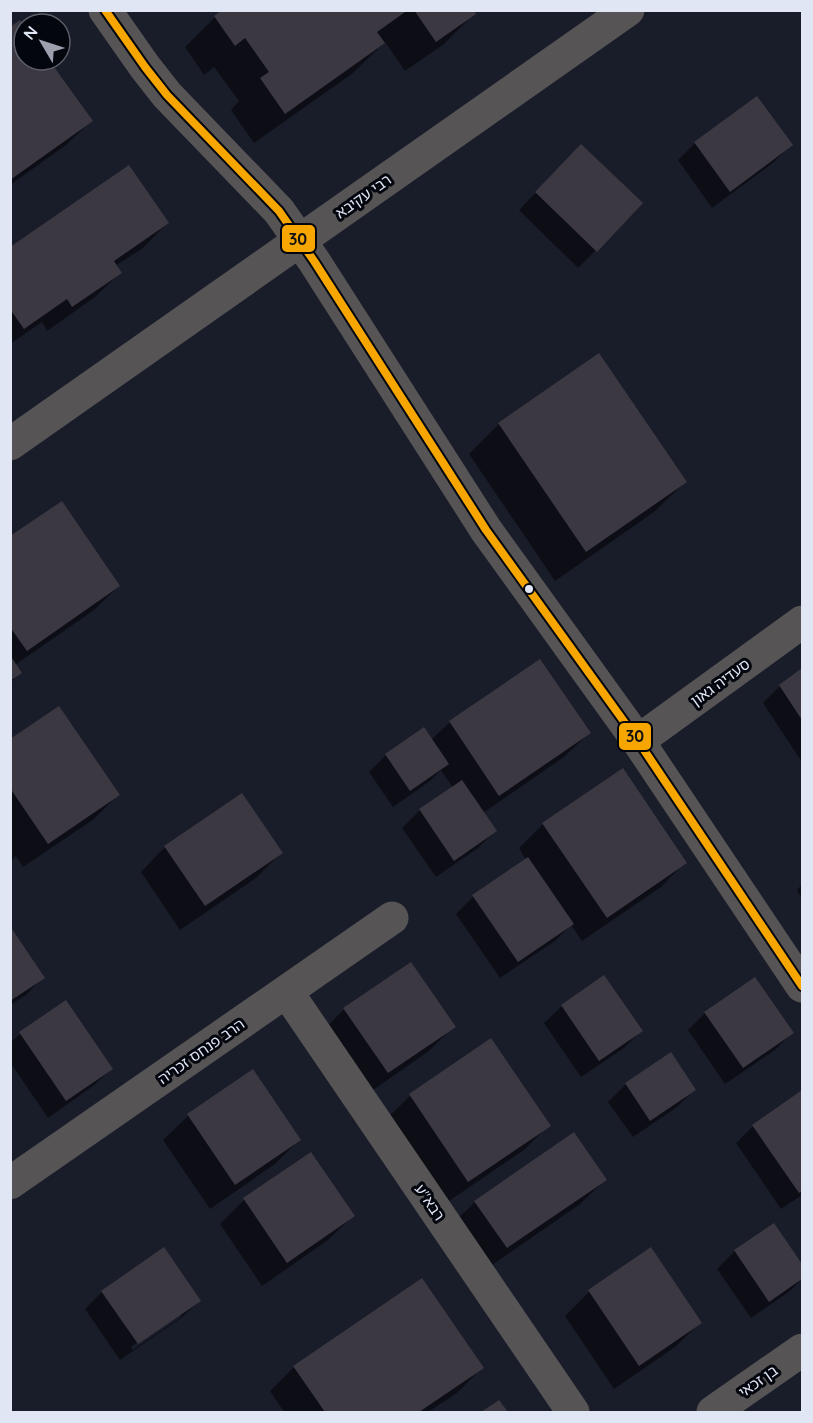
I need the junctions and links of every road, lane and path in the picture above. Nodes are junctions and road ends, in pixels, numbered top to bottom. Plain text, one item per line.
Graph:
1 (105, 10) edge
2 (628, 10) edge
3 (300, 241) junction
4 (10, 444) edge
5 (802, 622) edge
6 (638, 741) junction
7 (392, 918) dead end
8 (802, 986) edge
9 (287, 992) junction
10 (10, 1183) edge
11 (802, 1350) edge
12 (573, 1413) edge
13 (713, 1413) edge

1 - 3 street
2 - 3 street, רבי עקיבא
3 - 4 street, רבי עקיבא
3 - 6 street
5 - 6 street, סעדיה גאון
6 - 8 street
7 - 9 street, הרב פנחס זכריה
9 - 10 street, הרב פנחס זכריה
9 - 12 street, רבא"ע
11 - 13 street, בן זכאי

